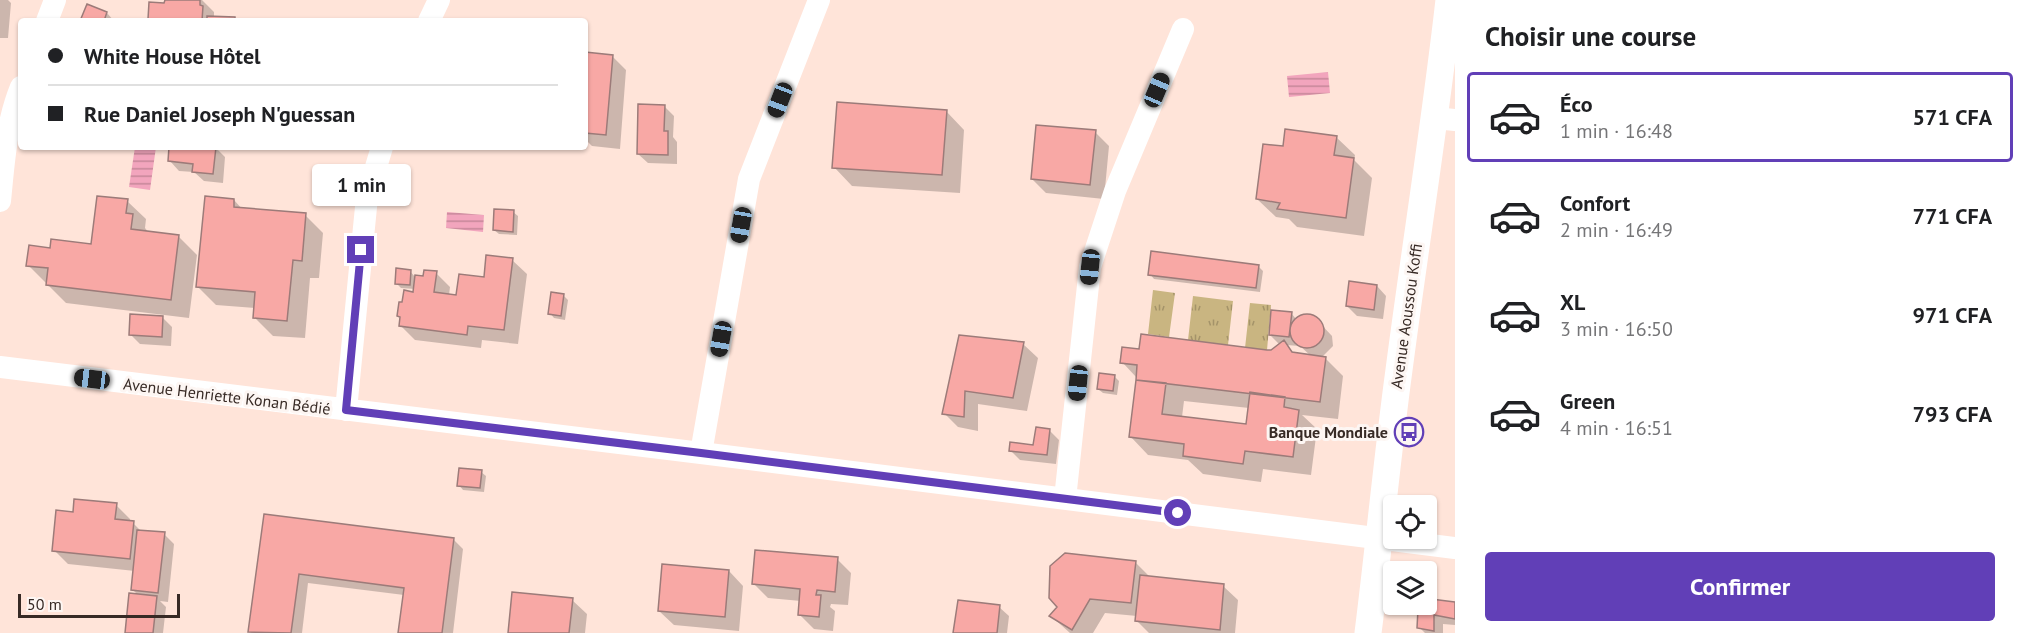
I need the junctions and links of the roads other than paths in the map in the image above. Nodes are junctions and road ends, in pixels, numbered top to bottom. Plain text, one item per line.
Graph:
1 (55, 0) edge
2 (439, 0) edge
3 (819, 0) edge
4 (1449, 0) edge
5 (47, 18) edge
6 (430, 18) edge
7 (1183, 29) dead end
8 (18, 95) edge
9 (1445, 119) edge
10 (381, 150) edge
11 (0, 201) edge
12 (0, 368) edge
13 (346, 410) junction
14 (701, 453) junction
15 (1065, 499) junction
16 (1380, 539) junction
17 (1455, 548) edge
18 (1368, 633) edge

1 - 5 street
2 - 6 street
3 - 14 street
4 - 9 street, Avenue Aoussou Koffi
7 - 15 street
8 - 11 street
9 - 16 street, Avenue Aoussou Koffi
10 - 13 street
12 - 13 street, Avenue Henriette Konan Bédié
13 - 14 street, Avenue Henriette Konan Bédié
14 - 15 street, Avenue Henriette Konan Bédié
15 - 16 street, Avenue Henriette Konan Bédié
16 - 17 street, Avenue Henriette Konan Bédié
16 - 18 street, Avenue Aoussou Koffi

